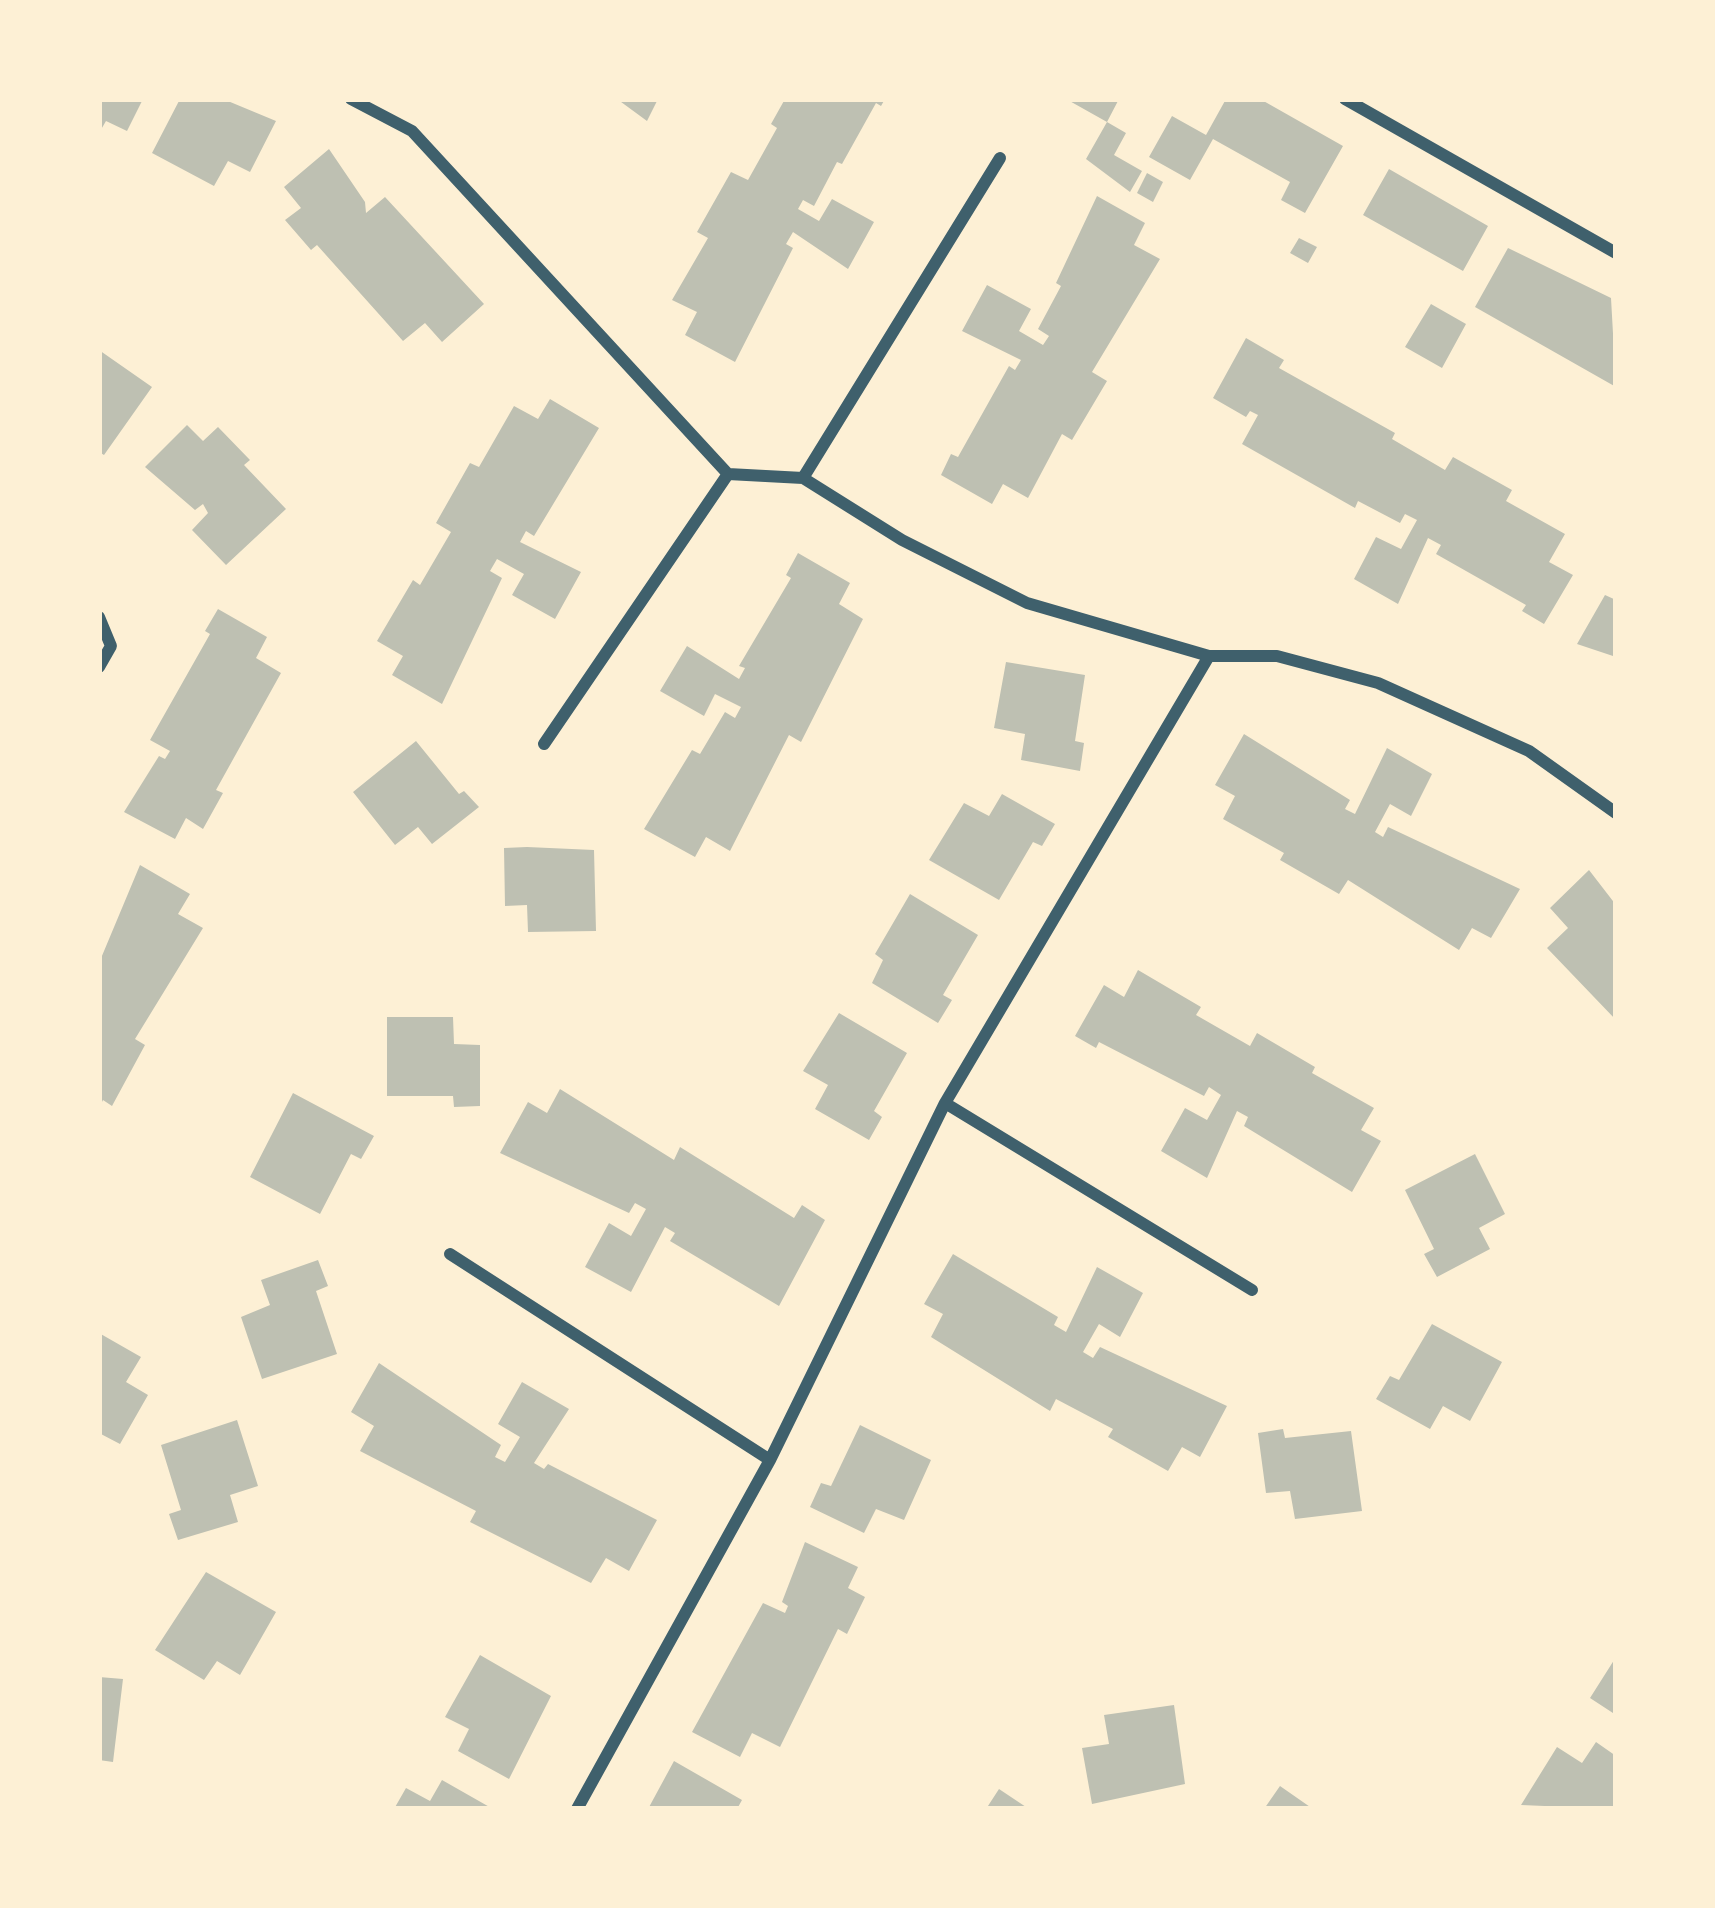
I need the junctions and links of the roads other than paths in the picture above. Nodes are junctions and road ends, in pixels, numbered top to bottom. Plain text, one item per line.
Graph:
1 (351, 99) edge
2 (1345, 99) edge
3 (1000, 158) dead end
4 (1616, 253) edge
5 (728, 474) junction
6 (803, 478) junction
7 (99, 617) edge
8 (1210, 656) junction
9 (99, 667) edge
10 (544, 743) dead end
11 (1616, 814) edge
12 (945, 1103) junction
13 (450, 1254) dead end
14 (1252, 1290) dead end
15 (770, 1460) junction
16 (578, 1809) edge

1 - 5 street
2 - 4 street
3 - 6 street
5 - 6 street
5 - 10 street
6 - 8 street
7 - 9 street
8 - 11 street
8 - 12 street
12 - 14 street
12 - 15 street
13 - 15 street
15 - 16 street

